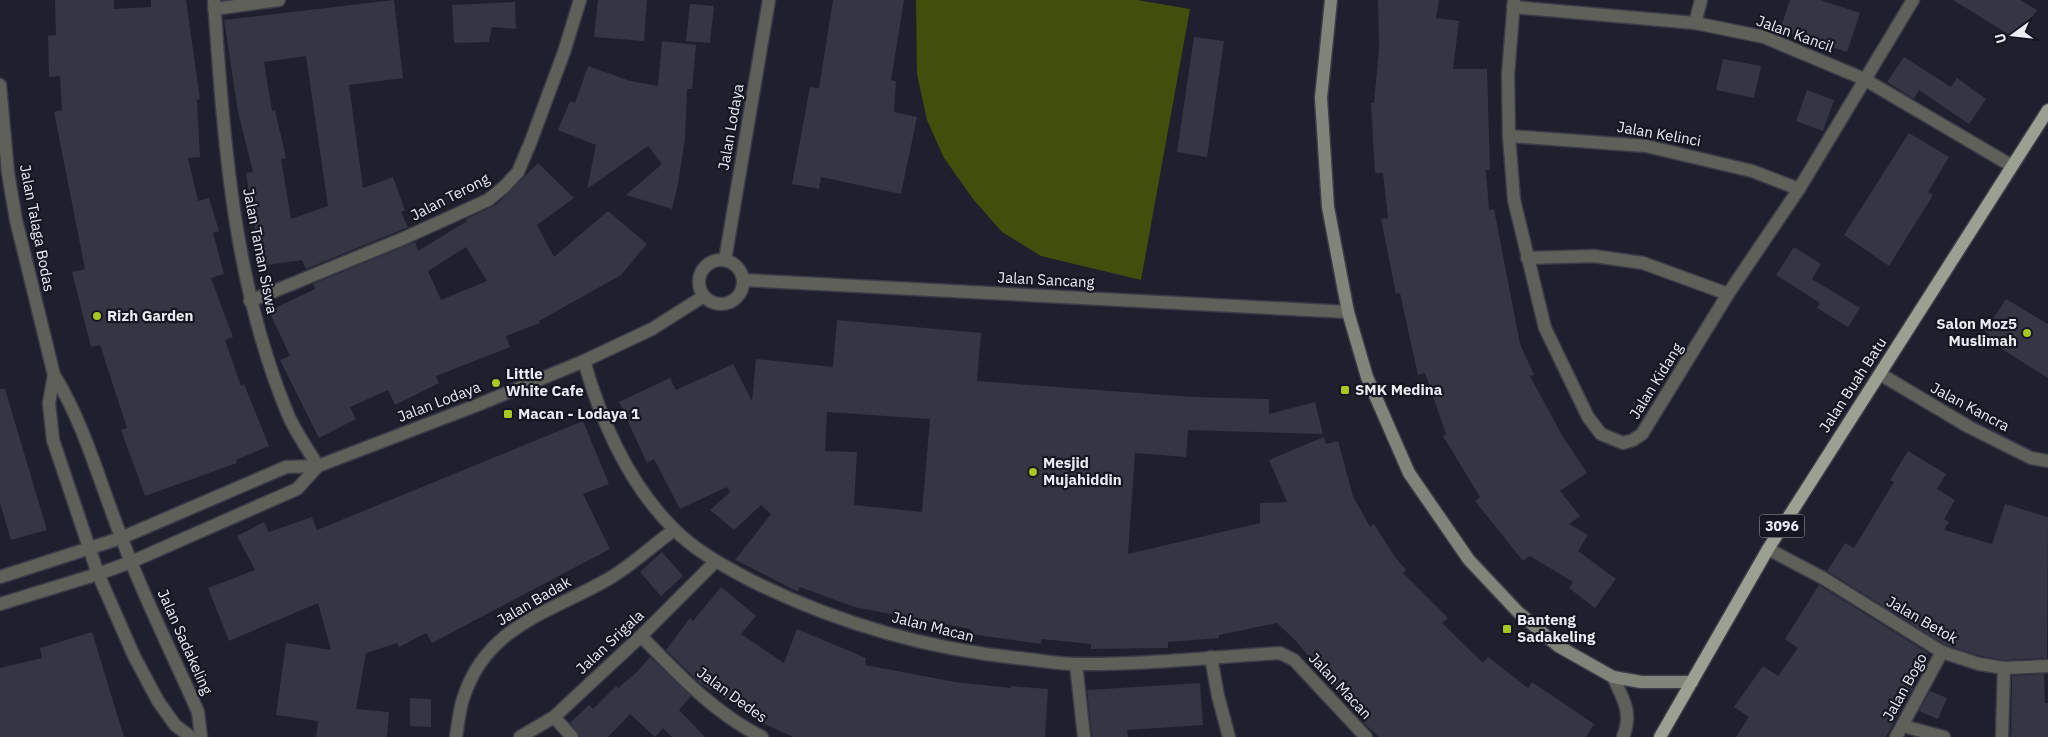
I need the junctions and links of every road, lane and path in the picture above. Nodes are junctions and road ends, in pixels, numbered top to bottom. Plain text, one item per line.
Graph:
1 (279, 0) edge
2 (580, 0) edge
3 (769, 0) edge
4 (1331, 0) edge
5 (1700, 0) edge
6 (1913, 0) edge
7 (1514, 4) edge
8 (214, 5) edge
9 (1695, 23) junction
10 (1864, 79) junction
11 (0, 85) edge
12 (2048, 110) edge
13 (1509, 136) junction
14 (2012, 166) junction
15 (1798, 189) junction
16 (1527, 258) junction
17 (725, 260) junction
18 (744, 280) junction
19 (1728, 294) junction
20 (704, 296) junction
21 (250, 301) junction
22 (1348, 312) junction
23 (584, 361) junction
24 (1880, 374) junction
25 (54, 375) junction
26 (2048, 462) edge
27 (318, 466) junction
28 (674, 530) junction
29 (121, 538) junction
30 (1768, 548) junction
31 (89, 550) junction
32 (131, 562) junction
33 (715, 562) junction
34 (98, 574) junction
35 (0, 578) edge
36 (0, 604) edge
37 (641, 636) junction
38 (1942, 652) junction
39 (1212, 657) junction
40 (1076, 664) junction
41 (2048, 666) edge
42 (2004, 668) junction
43 (1612, 677) junction
44 (1692, 682) junction
45 (554, 717) junction
46 (1900, 732) edge
47 (191, 737) edge
48 (201, 737) edge
49 (456, 737) edge
50 (520, 737) edge
51 (572, 737) edge
52 (762, 737) edge
53 (1084, 737) edge
54 (1229, 737) edge
55 (1366, 737) edge
56 (1623, 737) edge
57 (1660, 737) edge
58 (1944, 737) edge
59 (2002, 737) edge

1 - 8 street
2 - 21 street, Jalan Terong
3 - 17 street, Jalan Lodaya
4 - 22 main road
5 - 9 street
6 - 10 street, Jalan Kidang
7 - 9 street, Jalan Kancil
7 - 13 street, Jalan Kidang
8 - 21 street, Jalan Taman Siswa
9 - 10 street, Jalan Kancil
10 - 14 street, Jalan Kancil
10 - 15 street, Jalan Kidang
11 - 25 street, Jalan Talaga Bodas
12 - 14 main road, Jalan Buah Batu / 3096
13 - 15 street, Jalan Kelinci
13 - 16 street, Jalan Kidang
14 - 24 main road, Jalan Buah Batu / 3096
15 - 19 street, Jalan Kidang
16 - 19 street
16 - 19 street, Jalan Kidang
17 - 18 street
17 - 20 street
18 - 20 street
18 - 22 street, Jalan Sancang
20 - 23 street, Jalan Lodaya
21 - 27 street, Jalan Taman Siswa
22 - 43 main road
23 - 27 street, Jalan Lodaya
23 - 28 street, Jalan Macan
24 - 26 street, Jalan Kancra
24 - 30 main road, Jalan Buah Batu / 3096
25 - 29 street, Jalan Talaga Bodas
25 - 31 street, Jalan Talaga Bodas
27 - 29 street, Jalan Lodaya
27 - 32 street, Jalan Lodaya
28 - 33 street, Jalan Macan
28 - 49 street, Jalan Badak
29 - 31 street, Jalan Lodaya
29 - 32 street, Jalan Talaga Bodas
30 - 38 street, Jalan Betok
30 - 44 main road, Jalan Buah Batu / 3096
31 - 34 street, Jalan Talaga Bodas
31 - 35 street, Jalan Lodaya
32 - 34 street, Jalan Lodaya
32 - 48 street, Jalan Sadakeling
33 - 37 street, Jalan Srigala
33 - 40 street, Jalan Macan
34 - 36 street, Jalan Lodaya
34 - 47 street
37 - 45 street, Jalan Srigala
37 - 52 street, Jalan Dedes
38 - 42 street, Jalan Betok
38 - 46 street, Jalan Bogo
39 - 40 street, Jalan Macan
39 - 54 street
39 - 55 street, Jalan Macan
40 - 53 street
41 - 42 street, Jalan Betok
42 - 59 street
43 - 44 main road
43 - 56 street
44 - 57 main road
45 - 50 street, Jalan Srigala
45 - 51 street
46 - 58 street

